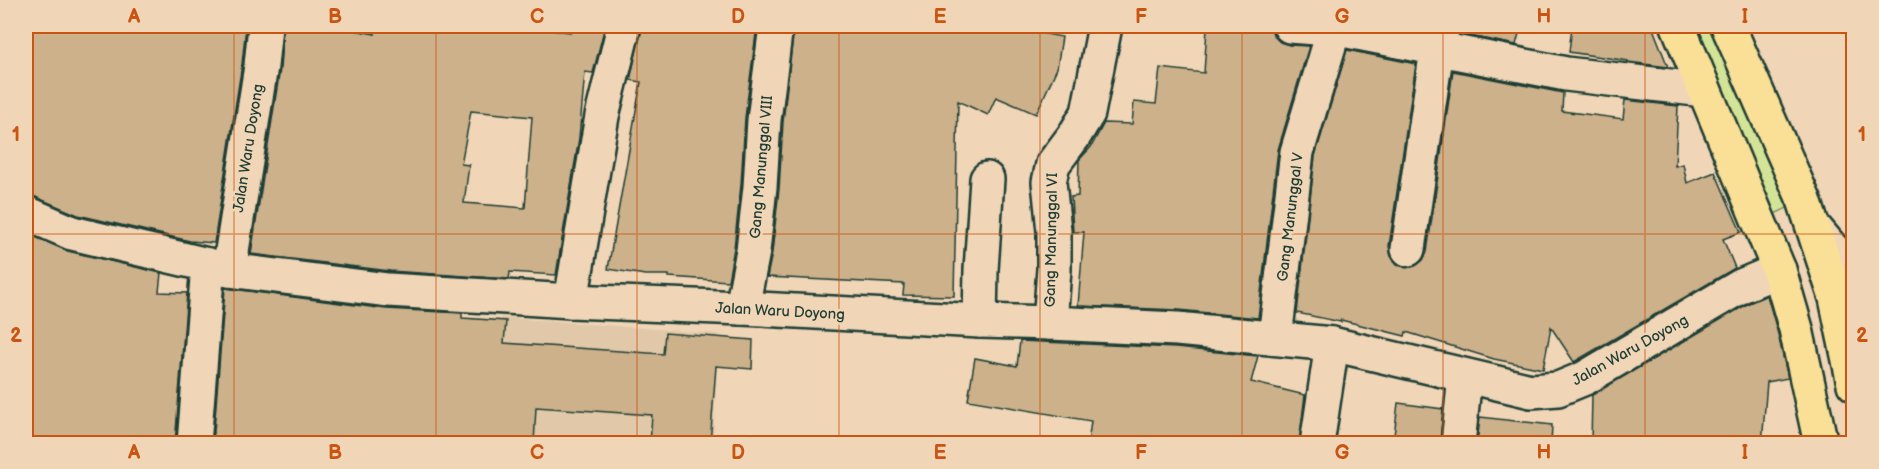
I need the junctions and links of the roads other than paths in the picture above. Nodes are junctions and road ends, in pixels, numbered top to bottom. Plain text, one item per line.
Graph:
1 (265, 26) edge
2 (624, 26) edge
3 (776, 26) edge
4 (1106, 26) edge
5 (1290, 26) edge
6 (1678, 26) edge
7 (1728, 26) edge
8 (1335, 28) edge
9 (1440, 38) edge
10 (1704, 90) junction
11 (987, 179) dead end
12 (26, 213) edge
13 (1813, 226) junction
14 (1408, 249) dead end
15 (218, 268) junction
16 (1779, 270) junction
17 (1854, 275) edge
18 (572, 301) junction
19 (742, 308) junction
20 (980, 321) junction
21 (1050, 323) junction
22 (1275, 338) junction
23 (1332, 344) junction
24 (1807, 375) junction
25 (1465, 376) junction
26 (1854, 384) edge
27 (194, 444) edge
28 (1317, 444) edge
29 (1458, 444) edge
30 (1811, 444) edge
31 (1821, 444) edge

1 - 15 street, Jalan Waru Doyong
2 - 18 street
3 - 19 street, Gang Manunggal VIII
4 - 21 street, Gang Manunggal VI
5 - 8 street
6 - 10 main road
7 - 13 main road
8 - 9 street
8 - 22 street, Gang Manunggal V
9 - 10 street
9 - 14 street
10 - 16 main road
11 - 20 street
12 - 15 street, Jalan Waru Doyong
13 - 17 street
13 - 26 main road
15 - 18 street, Jalan Waru Doyong
15 - 27 street
16 - 24 main road
16 - 25 street, Jalan Waru Doyong
18 - 19 street, Jalan Waru Doyong
19 - 20 street, Jalan Waru Doyong
20 - 21 street, Jalan Waru Doyong
21 - 22 street, Jalan Waru Doyong
22 - 23 street, Jalan Waru Doyong
23 - 25 street, Jalan Waru Doyong
23 - 28 street
24 - 30 street
24 - 31 main road
25 - 29 street

